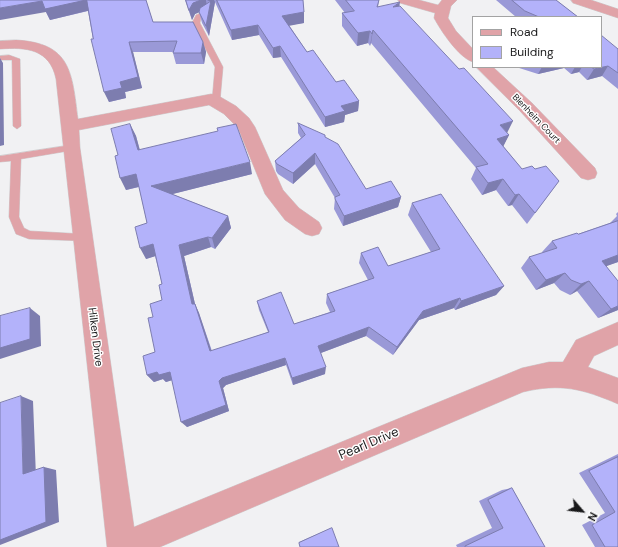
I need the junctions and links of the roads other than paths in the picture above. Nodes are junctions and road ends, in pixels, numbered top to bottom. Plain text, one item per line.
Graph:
1 (405, 0) edge
2 (578, 0) edge
3 (446, 5) edge
4 (208, 12) edge
5 (618, 14) edge
6 (0, 45) edge
7 (472, 56) edge
8 (0, 58) edge
9 (485, 68) edge
10 (214, 100) junction
11 (17, 126) dead end
12 (71, 126) junction
13 (72, 148) junction
14 (16, 156) junction
15 (0, 159) edge
16 (588, 173) dead end
17 (312, 228) dead end
18 (83, 238) junction
19 (618, 333) edge
20 (569, 375) junction
21 (618, 391) edge
22 (123, 547) edge

1 - 3 street
2 - 5 street
3 - 7 street
4 - 10 lane
6 - 12 street, Hilken Drive
8 - 11 lane
9 - 16 street, Blenheim Court
10 - 12 street
10 - 17 street
12 - 13 street, Hilken Drive
13 - 14 lane
13 - 18 street, Hilken Drive
14 - 15 lane
14 - 18 lane
18 - 22 street, Hilken Drive
19 - 20 street
20 - 21 street, Pearl Drive
20 - 22 street, Pearl Drive

